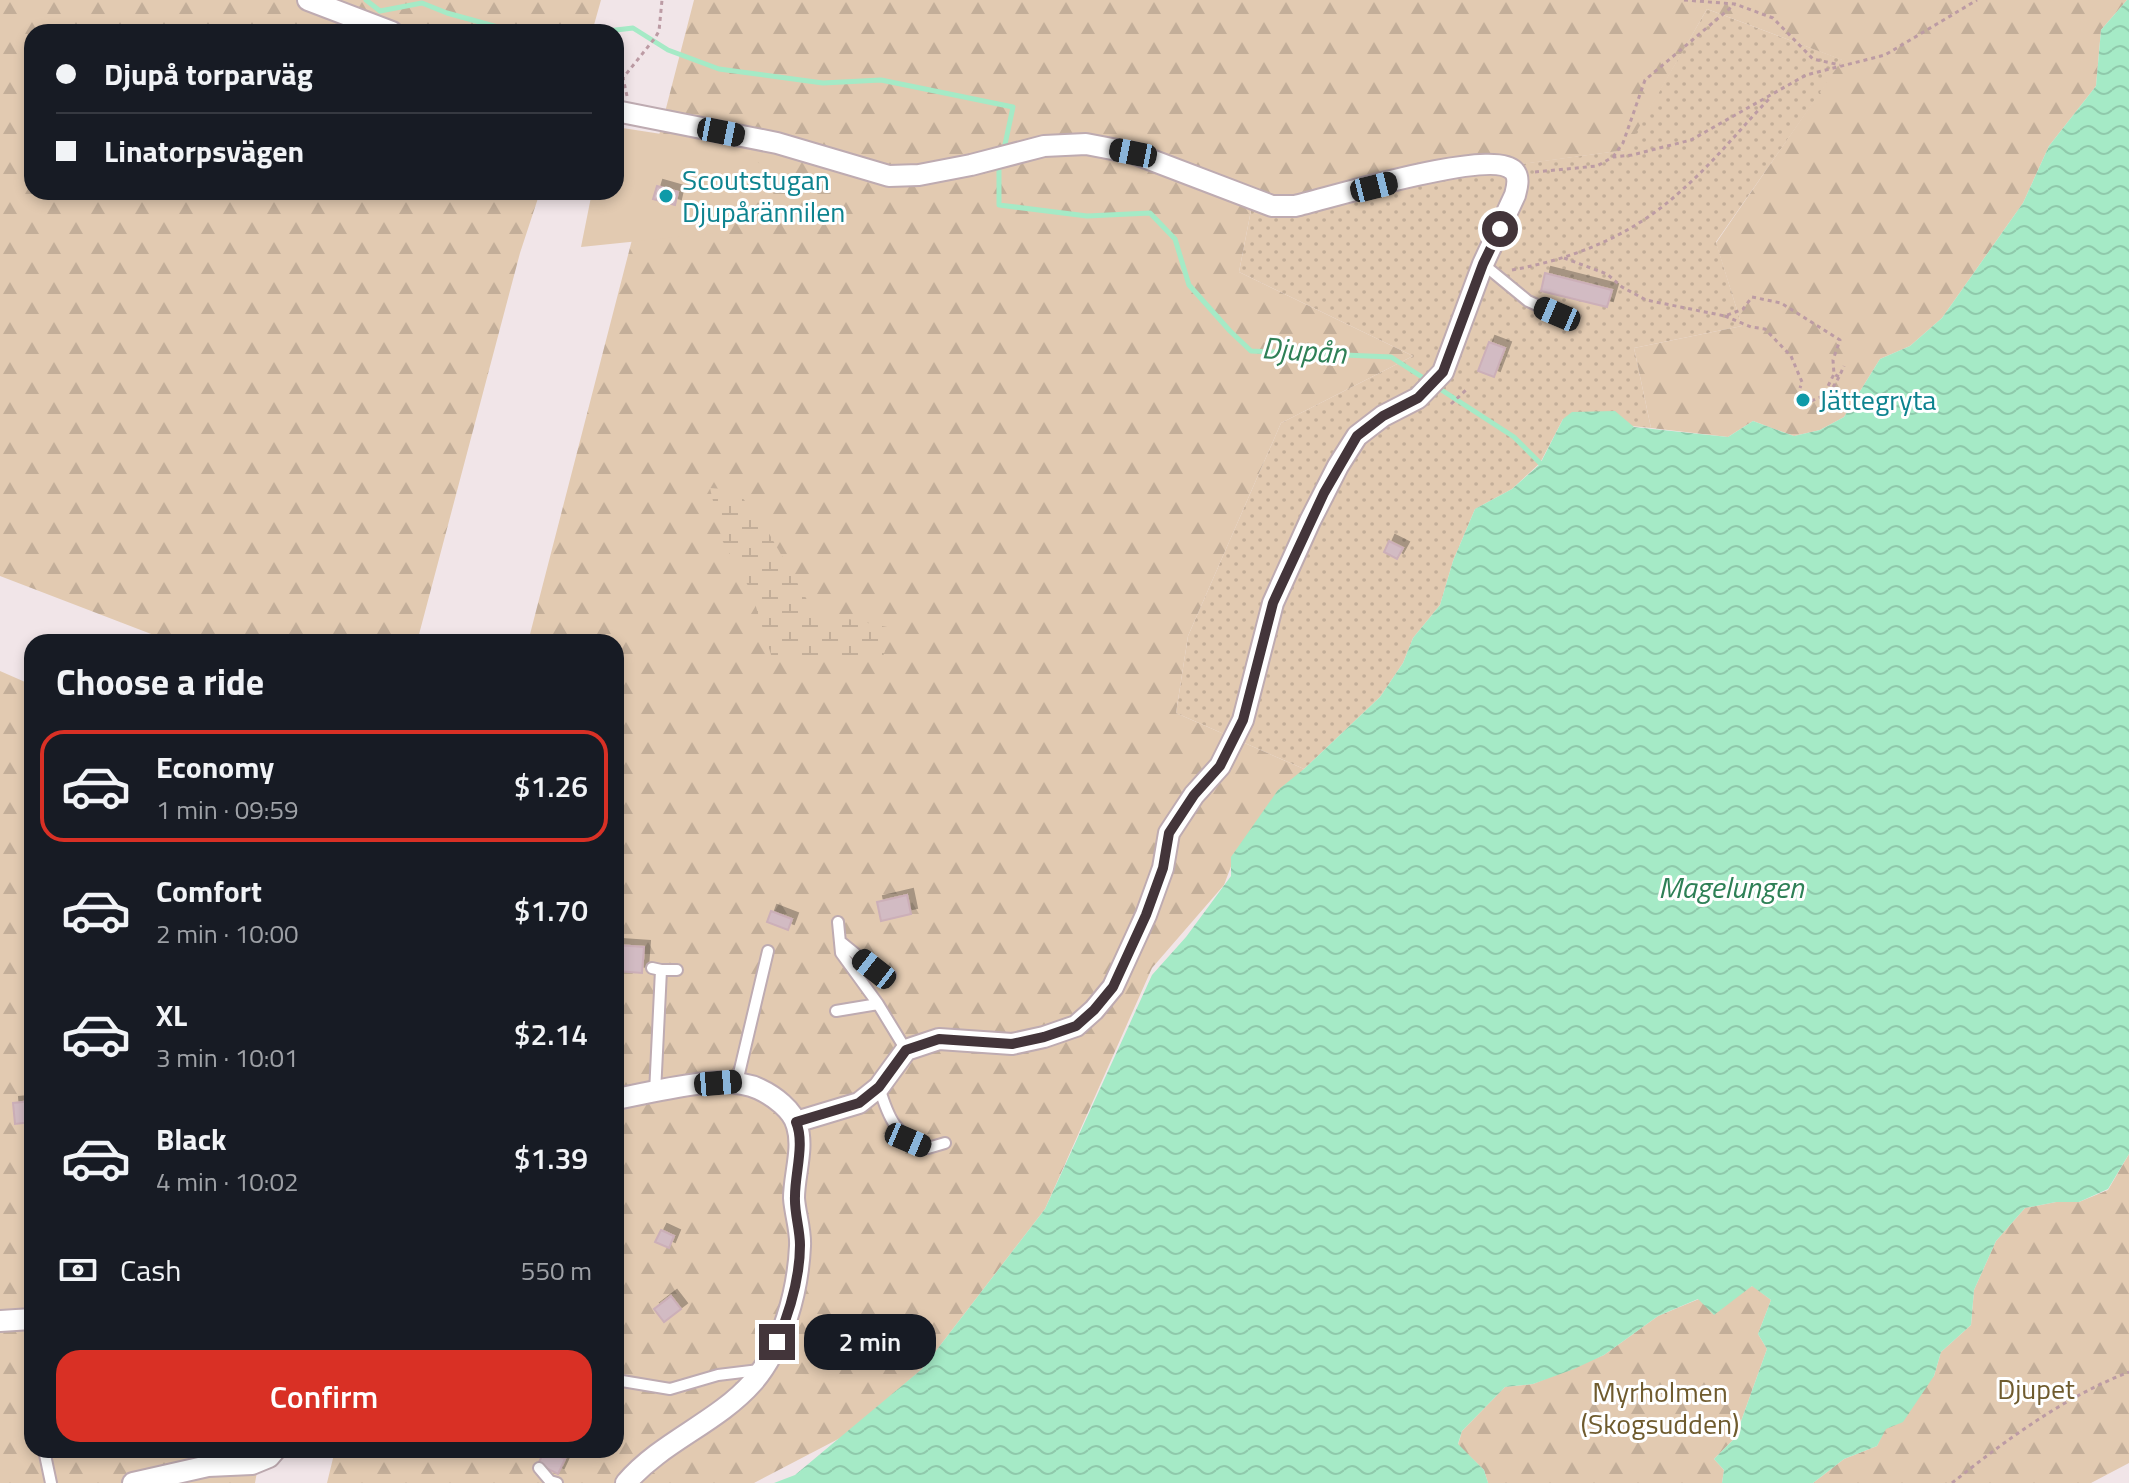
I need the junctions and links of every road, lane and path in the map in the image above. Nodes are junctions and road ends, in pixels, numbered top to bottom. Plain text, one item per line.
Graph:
1 (308, 0) edge
2 (662, 0) edge
3 (1684, 0) edge
4 (1977, 0) edge
5 (1735, 4) junction
6 (371, 24) edge
7 (1844, 65) junction
8 (624, 77) edge
9 (1770, 98) junction
10 (624, 112) edge
11 (1613, 157) junction
12 (1516, 173) junction
13 (1564, 258) junction
14 (1486, 266) junction
15 (1557, 314) dead end
16 (1725, 316) junction
17 (1844, 366) dead end
18 (1836, 376) junction
19 (1800, 388) dead end
20 (1467, 389) dead end
21 (1829, 394) dead end
22 (1451, 404) dead end
23 (1804, 404) dead end
24 (838, 922) dead end
25 (842, 943) junction
26 (768, 951) dead end
27 (677, 970) dead end
28 (890, 975) dead end
29 (878, 1004) junction
30 (836, 1011) dead end
31 (906, 1050) junction
32 (737, 1082) junction
33 (879, 1087) junction
34 (655, 1093) junction
35 (624, 1098) edge
36 (796, 1122) junction
37 (945, 1143) dead end
38 (24, 1320) edge
39 (0, 1321) edge
40 (761, 1369) junction
41 (2129, 1372) edge
42 (624, 1381) edge
43 (46, 1458) edge
44 (267, 1458) edge
45 (539, 1468) dead end
46 (51, 1483) edge
47 (133, 1483) edge
48 (557, 1483) edge
49 (626, 1483) edge
50 (1952, 1483) edge

1 - 6 street
2 - 8 path
3 - 5 path
4 - 7 path
5 - 7 path
5 - 11 path
7 - 9 path
9 - 11 path
9 - 13 path
10 - 12 street
11 - 12 path
12 - 14 street
13 - 14 path
13 - 16 path
14 - 15 lane
14 - 31 street
16 - 18 path
16 - 19 path
17 - 18 path
18 - 21 path
18 - 23 path
20 - 22 path
24 - 25 lane
25 - 28 lane
25 - 29 lane
26 - 32 lane
27 - 34 lane
29 - 30 lane
29 - 31 lane
31 - 33 street
32 - 34 street
32 - 36 street
33 - 36 street
33 - 37 lane
34 - 35 street
36 - 40 street
38 - 39 street
40 - 42 lane
40 - 49 street
41 - 50 path
43 - 46 lane
44 - 47 street
45 - 48 lane

